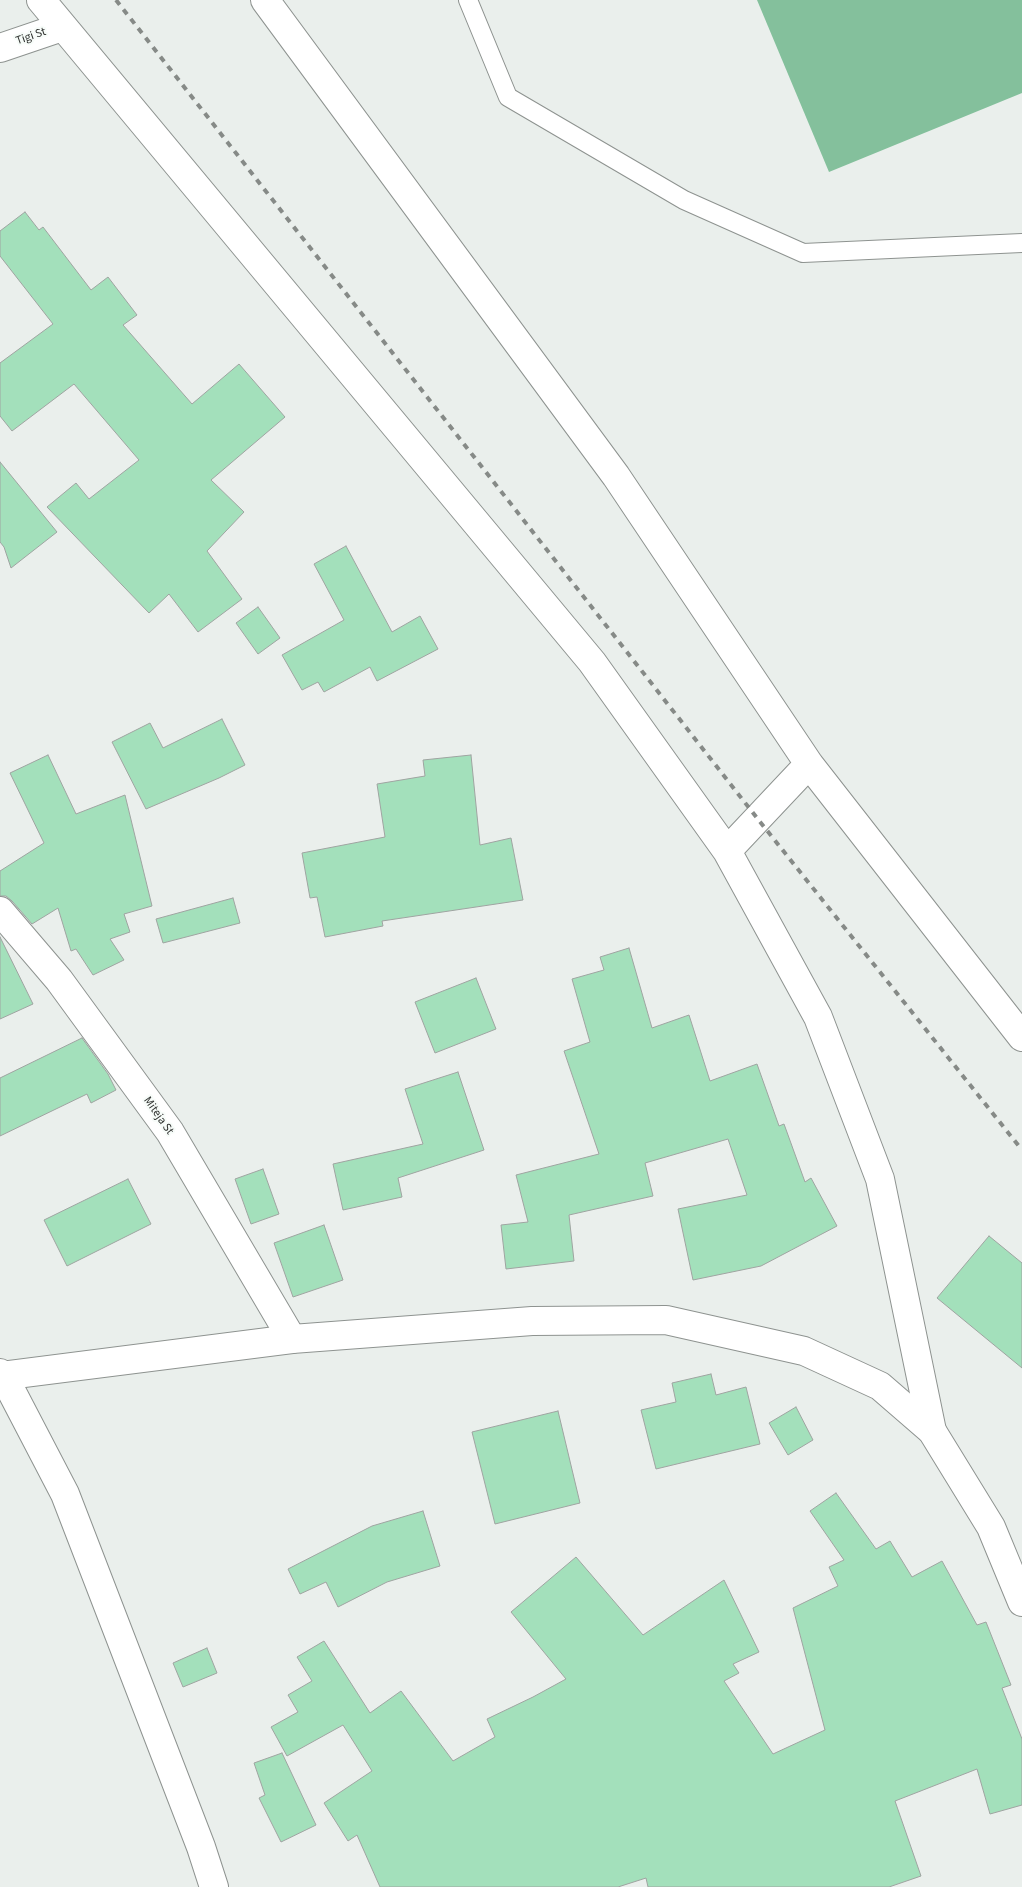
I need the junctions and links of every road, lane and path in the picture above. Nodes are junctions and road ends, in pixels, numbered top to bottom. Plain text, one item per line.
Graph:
1 (41, 0) edge
2 (265, 0) edge
3 (468, 0) edge
4 (62, 27) junction
5 (0, 48) edge
6 (1022, 243) edge
7 (809, 764) junction
8 (727, 851) junction
9 (0, 911) edge
10 (1022, 1037) edge
11 (292, 1339) junction
12 (1, 1375) edge
13 (932, 1431) junction
14 (1022, 1602) edge
15 (214, 1887) edge

1 - 4 street
2 - 7 street
3 - 6 lane
4 - 5 street, Tigi St
4 - 8 street
7 - 8 street
7 - 10 street
8 - 13 street
9 - 11 street, Miteja St
11 - 12 street
11 - 13 street
12 - 15 street
13 - 14 street

